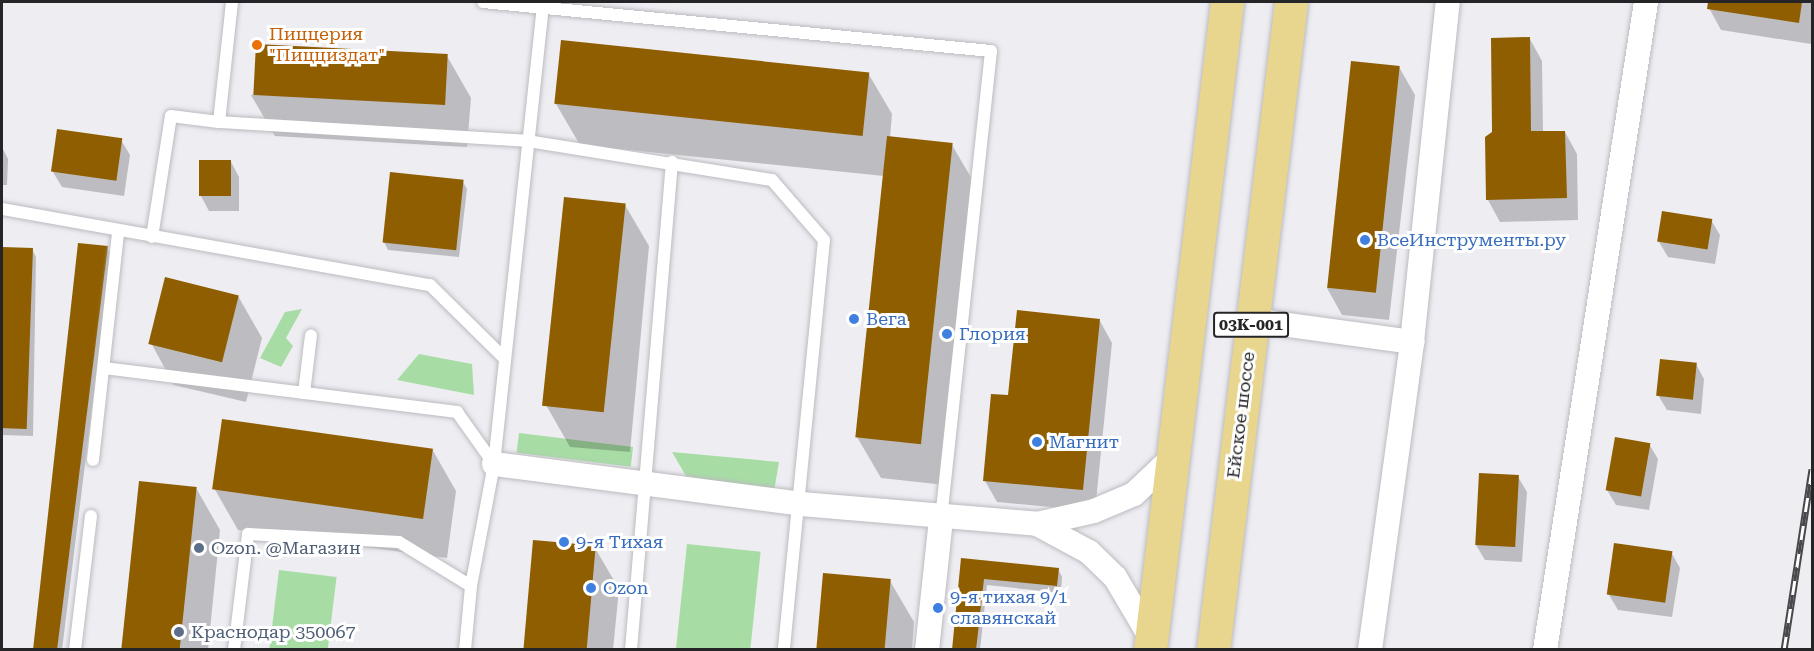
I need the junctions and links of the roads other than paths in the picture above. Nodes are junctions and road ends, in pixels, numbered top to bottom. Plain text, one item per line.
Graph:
1 (232, 2) edge
2 (483, 2) edge
3 (1227, 2) edge
4 (1291, 2) edge
5 (1448, 2) edge
6 (1646, 2) edge
7 (543, 6) junction
8 (219, 122) junction
9 (528, 141) junction
10 (672, 162) junction
11 (2, 209) edge
12 (118, 232) junction
13 (152, 237) junction
14 (1252, 320) junction
15 (311, 335) dead end
16 (1412, 342) junction
17 (503, 357) junction
18 (104, 368) junction
19 (304, 393) junction
20 (1171, 459) junction
21 (93, 460) dead end
22 (494, 464) junction
23 (645, 484) junction
24 (801, 504) junction
25 (92, 516) dead end
26 (941, 518) junction
27 (1037, 524) junction
28 (471, 586) junction
29 (1151, 644) edge
30 (75, 650) edge
31 (234, 650) edge
32 (465, 650) edge
33 (631, 650) edge
34 (784, 650) edge
35 (927, 650) edge
36 (1213, 650) edge
37 (1370, 650) edge
38 (1545, 650) edge

1 - 8 lane
2 - 7 lane
3 - 20 main road, 03К-001
4 - 14 main road, Ейское шоссе / 03К-001
5 - 16 street
6 - 38 street
7 - 9 lane
7 - 26 lane
8 - 9 lane
8 - 13 lane
9 - 10 lane
9 - 17 lane
10 - 23 lane
10 - 24 lane
11 - 12 lane
12 - 13 lane
12 - 18 lane
13 - 17 lane
14 - 16 street
14 - 36 main road, Ейское шоссе / 03К-001
15 - 19 lane
16 - 37 street
17 - 22 lane
18 - 19 lane
18 - 21 lane
19 - 22 lane
20 - 27 street
20 - 29 main road, 03К-001
22 - 23 street
22 - 28 lane
23 - 24 street
23 - 33 lane
24 - 26 street
24 - 34 lane
25 - 30 lane
26 - 27 street
26 - 35 street
27 - 29 street
28 - 31 lane
28 - 32 lane

